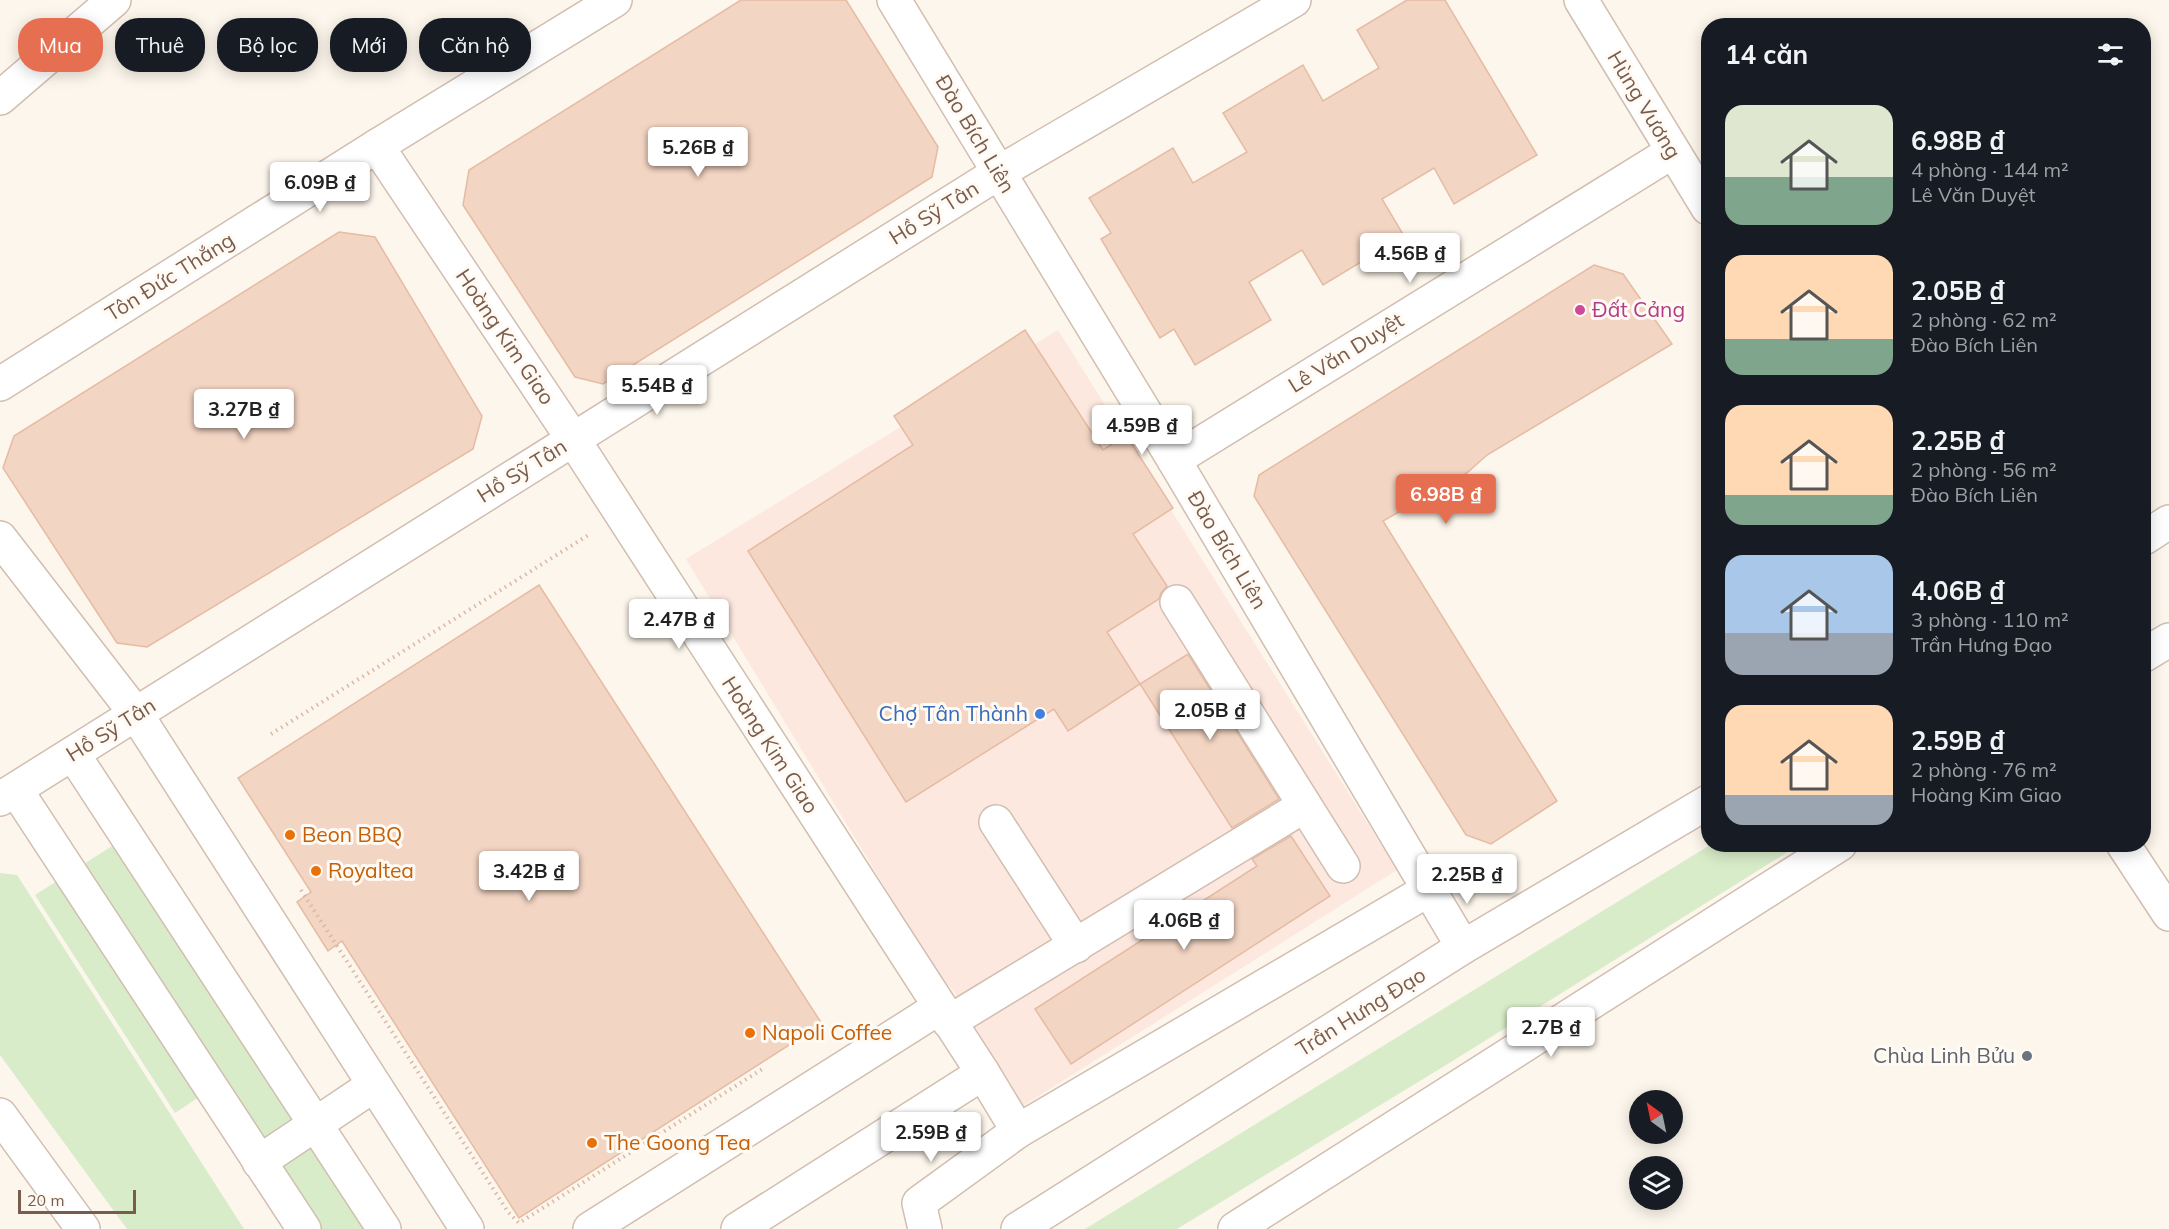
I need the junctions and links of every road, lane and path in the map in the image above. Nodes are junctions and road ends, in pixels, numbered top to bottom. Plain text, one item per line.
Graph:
1 (114, 0) edge
2 (615, 0) edge
3 (894, 0) edge
4 (1294, 0) edge
5 (1581, 0) edge
6 (0, 98) edge
7 (377, 147) junction
8 (1672, 152) junction
9 (998, 173) junction
10 (1701, 197) edge
11 (0, 384) edge
12 (573, 439) junction
13 (1174, 460) junction
14 (621, 514) junction
15 (2169, 522) edge
16 (2151, 534) edge
17 (0, 538) edge
18 (1177, 602) dead end
19 (2169, 640) edge
20 (2151, 651) edge
21 (135, 714) junction
22 (272, 734) dead end
23 (73, 754) junction
24 (8, 795) edge
25 (1304, 806) junction
26 (1701, 806) edge
27 (996, 822) dead end
28 (1827, 852) edge
29 (2128, 852) edge
30 (1343, 866) dead end
31 (301, 890) dead end
32 (1428, 890) junction
33 (2169, 914) edge
34 (1076, 946) junction
35 (1464, 948) junction
36 (944, 1014) junction
37 (764, 1068) dead end
38 (983, 1073) junction
39 (374, 1085) junction
40 (0, 1115) edge
41 (315, 1125) junction
42 (1018, 1131) junction
43 (260, 1162) junction
44 (83, 1229) edge
45 (304, 1229) edge
46 (384, 1229) edge
47 (467, 1229) edge
48 (590, 1229) edge
49 (738, 1229) edge
50 (925, 1229) edge
51 (1018, 1229) edge
52 (1234, 1229) edge

1 - 6 street
2 - 7 street, Tôn Đức Thắng
3 - 9 street, Đào Bích Liên
4 - 9 street, Hồ Sỹ Tân
5 - 8 street, Hùng Vương
7 - 11 street, Tôn Đức Thắng
7 - 12 street, Hoàng Kim Giao
8 - 10 street, Hùng Vương
8 - 13 street, Lê Văn Duyệt
9 - 12 street, Hồ Sỹ Tân
9 - 13 street, Đào Bích Liên
12 - 14 street, Hoàng Kim Giao
12 - 21 street, Hồ Sỹ Tân
13 - 32 street, Đào Bích Liên
14 - 22 path
14 - 36 street, Hoàng Kim Giao
15 - 16 street
17 - 21 street
18 - 25 street
19 - 20 street
21 - 23 street, Hồ Sỹ Tân
21 - 39 street
23 - 24 street, Hồ Sỹ Tân
23 - 41 street
24 - 43 street
25 - 30 street
25 - 34 street
26 - 35 street, Trần Hưng Đạo
27 - 34 street
28 - 52 street
29 - 33 street
31 - 37 path
32 - 35 street, Đào Bích Liên
32 - 42 street
34 - 36 street
35 - 51 street, Trần Hưng Đạo
36 - 38 street, Hoàng Kim Giao
36 - 48 street
38 - 42 street, Hoàng Kim Giao
38 - 49 street
39 - 41 street
39 - 47 street
40 - 44 street
41 - 43 street
41 - 46 street
42 - 50 street
43 - 45 street

